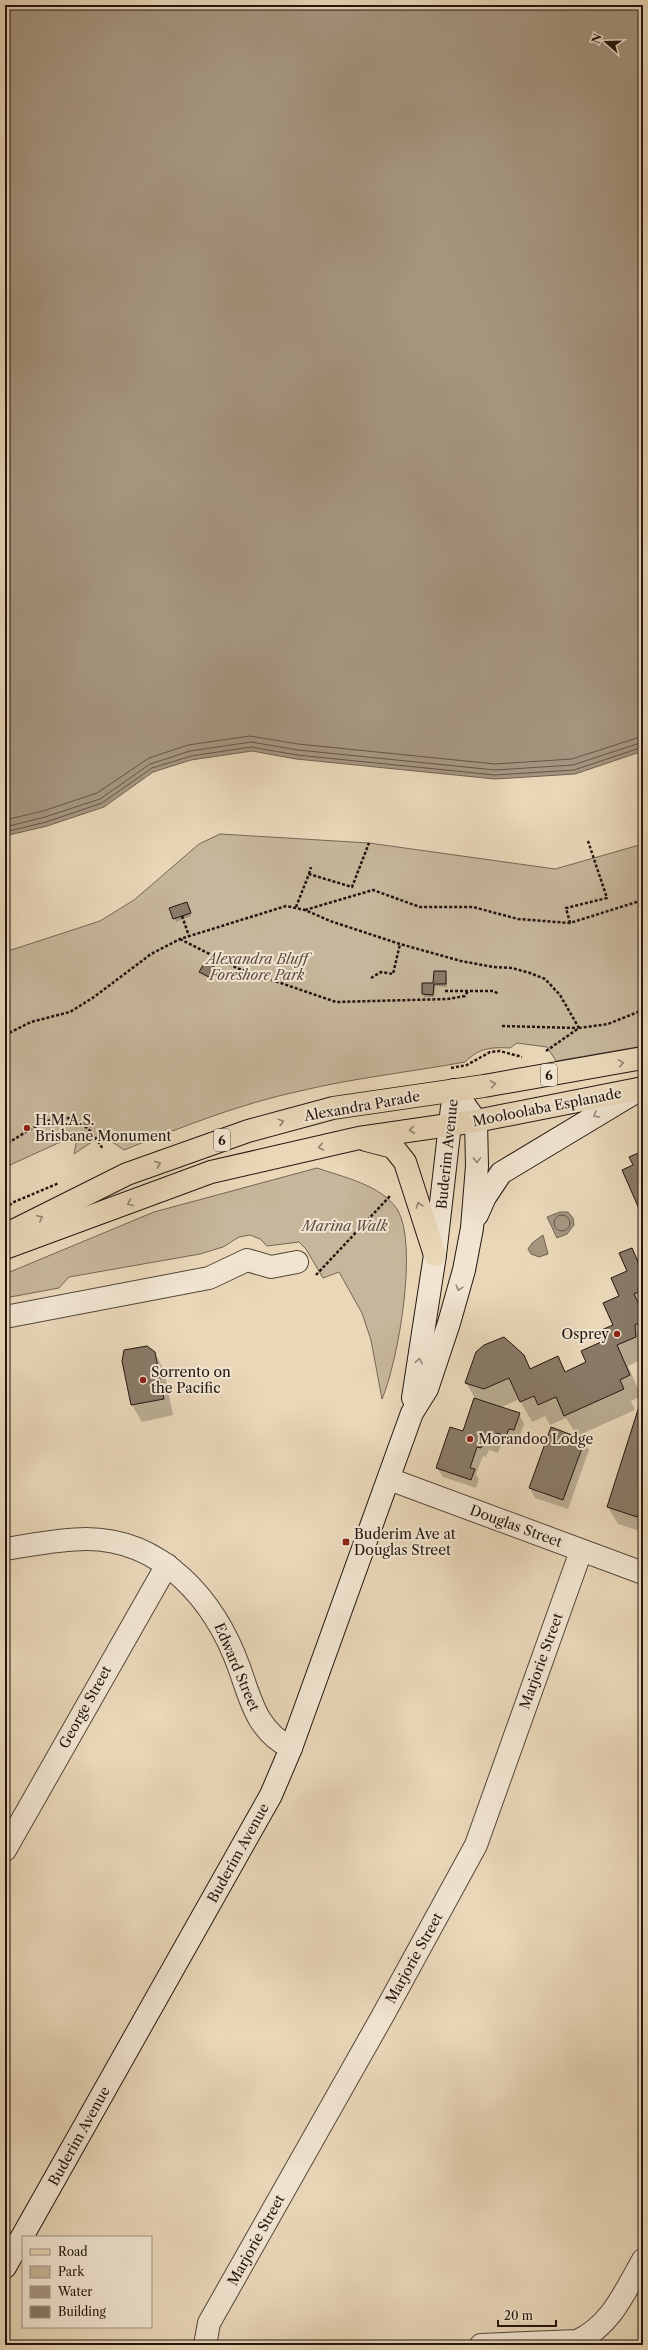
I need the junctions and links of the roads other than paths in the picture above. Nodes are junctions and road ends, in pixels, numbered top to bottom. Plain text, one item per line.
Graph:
1 (643, 1058) edge
2 (642, 1088) edge
3 (454, 1090) junction
4 (476, 1121) junction
5 (450, 1125) junction
6 (359, 1138) junction
7 (472, 1228) junction
8 (5, 1235) edge
9 (5, 1248) edge
10 (436, 1255) junction
11 (297, 1262) dead end
12 (5, 1317) edge
13 (412, 1413) junction
14 (390, 1479) junction
15 (5, 1549) edge
16 (581, 1551) junction
17 (167, 1565) junction
18 (643, 1573) edge
19 (292, 1748) junction
20 (5, 1850) edge
21 (22, 2236) edge
22 (22, 2237) edge
23 (643, 2260) edge
24 (5, 2267) edge
25 (577, 2343) edge
26 (205, 2345) edge
27 (481, 2345) edge

3 -> 1 main road, Mooloolaba Esplanade / 6
2 - 4 main road, Mooloolaba Esplanade / 6
2 -> 7 street
3 - 4 street, Buderim Avenue
3 - 5 street, Buderim Avenue
8 -> 3 main road, Alexandra Parade / 6
4 - 5 main road, Mooloolaba Esplanade / 6
4 -> 7 street, Buderim Avenue
5 -> 6 main road, 6
5 - 10 street, Buderim Avenue
6 -> 9 main road, 6
10 -> 6 main road
7 -> 13 street, Buderim Avenue
13 -> 10 street, Buderim Avenue
11 - 12 street
13 - 14 street, Buderim Avenue
14 - 16 street, Douglas Street
14 - 19 street, Buderim Avenue
15 - 17 street, Edward Street
16 - 18 street, Douglas Street
16 - 26 street, Marjorie Street
17 - 19 street, Edward Street
17 - 20 street, George Street
19 - 21 street, Buderim Avenue
22 - 24 street, Buderim Avenue
23 - 25 street
25 - 27 street

